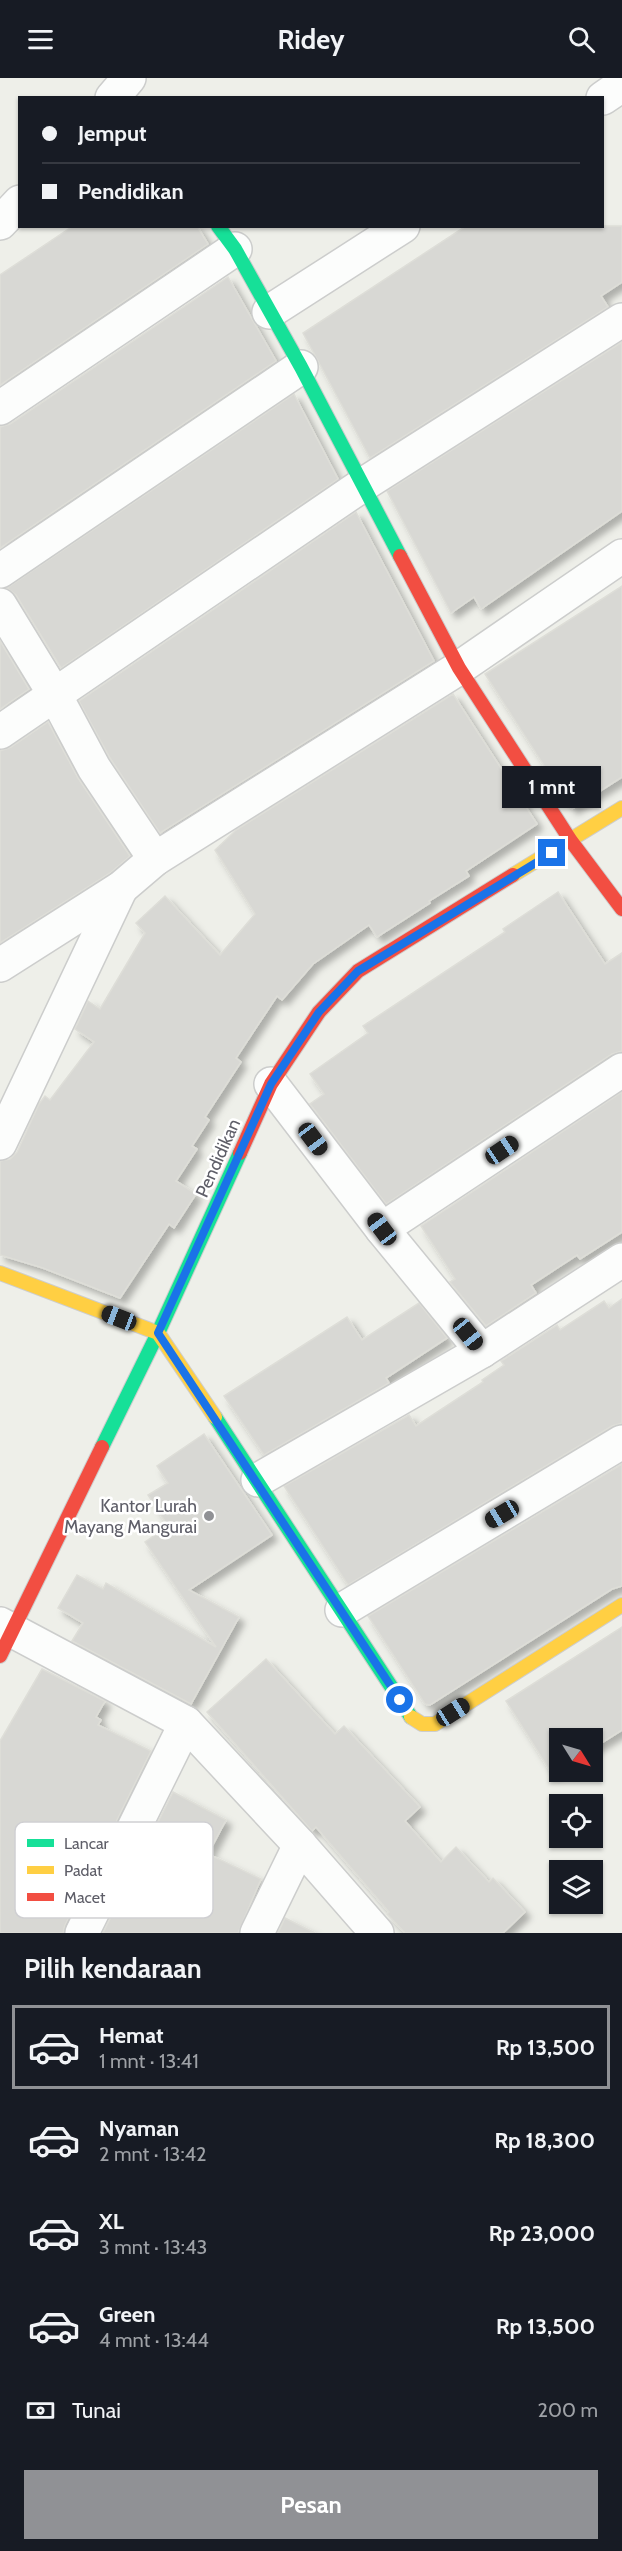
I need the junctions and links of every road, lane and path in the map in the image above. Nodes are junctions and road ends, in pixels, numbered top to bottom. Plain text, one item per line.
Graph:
1 (622, 85) edge
2 (604, 97) edge
3 (400, 228) edge
4 (227, 238) edge
5 (270, 312) junction
6 (622, 320) edge
7 (301, 367) junction
8 (0, 408) edge
9 (364, 484) junction
10 (622, 556) edge
11 (0, 571) edge
12 (0, 605) edge
13 (459, 668) junction
14 (55, 695) junction
15 (0, 732) edge
16 (622, 808) edge
17 (571, 841) junction
18 (155, 859) junction
19 (121, 888) junction
20 (622, 909) edge
21 (0, 965) edge
22 (622, 1070) edge
23 (271, 1084) junction
24 (0, 1143) edge
25 (382, 1229) junction
26 (622, 1260) edge
27 (0, 1273) edge
28 (158, 1333) junction
29 (482, 1351) junction
30 (622, 1442) edge
31 (258, 1480) junction
32 (622, 1605) edge
33 (342, 1610) junction
34 (4, 1636) edge
35 (186, 1723) junction
36 (137, 1822) edge
37 (300, 1845) junction
38 (89, 1918) edge
39 (82, 1933) edge
40 (257, 1933) edge
41 (377, 1933) edge

1 - 2 street
3 - 5 street
4 - 5 street
4 - 8 street
5 - 7 street
6 - 9 street
7 - 9 street
7 - 11 street
9 - 13 street
9 - 14 street
10 - 13 street
12 - 14 street
13 - 17 street
13 - 18 street
14 - 15 street
14 - 18 street
16 - 17 street, Pendidikan
17 - 20 street
17 - 23 street, Pendidikan
18 - 19 street
19 - 21 street
19 - 24 street
22 - 25 street
23 - 25 street
23 - 28 street, Pendidikan
25 - 29 street
26 - 29 street
27 - 28 street
28 - 31 street
28 - 34 street, Pendidikan
29 - 31 street
30 - 33 street
31 - 33 street
32 - 33 street
34 - 35 street
35 - 36 street
35 - 37 street
37 - 40 street
37 - 41 street
38 - 39 street

